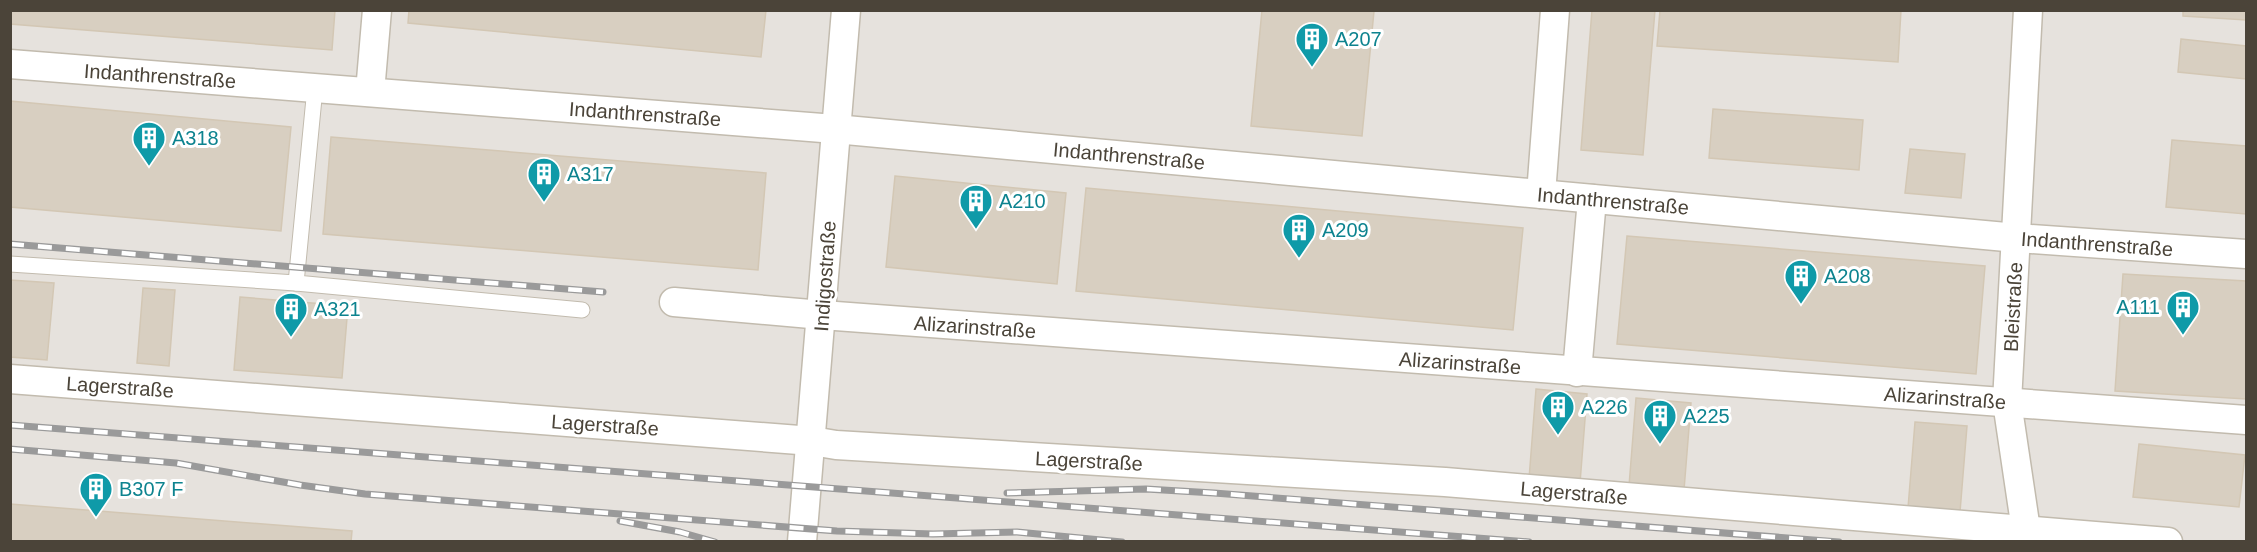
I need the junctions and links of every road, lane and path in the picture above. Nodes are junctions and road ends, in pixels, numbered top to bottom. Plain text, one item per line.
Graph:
1 (377, 10) edge
2 (846, 10) edge
3 (1555, 10) edge
4 (2028, 10) edge
5 (10, 64) edge
6 (315, 88) junction
7 (370, 92) junction
8 (835, 129) junction
9 (1541, 194) junction
10 (1592, 199) junction
11 (2017, 238) junction
12 (2247, 254) edge
13 (10, 264) edge
14 (296, 283) junction
15 (674, 302) dead end
16 (582, 310) dead end
17 (822, 315) junction
18 (1577, 372) junction
19 (10, 379) edge
20 (2007, 402) junction
21 (2247, 420) edge
22 (812, 441) junction
23 (2026, 530) junction
24 (802, 542) edge
25 (2168, 542) edge

1 - 7 street
2 - 8 street, Indigostraße
3 - 9 street
4 - 11 street, Bleistraße
5 - 6 street, Indanthrenstraße
6 - 7 street, Indanthrenstraße
6 - 14 lane
7 - 8 street, Indanthrenstraße
8 - 9 street, Indanthrenstraße
8 - 17 street, Indigostraße
9 - 10 street, Indanthrenstraße
10 - 11 street, Indanthrenstraße
10 - 18 street
11 - 12 street, Indanthrenstraße
11 - 20 street, Bleistraße
13 - 14 lane
14 - 16 lane
15 - 17 street, Alizarinstraße
17 - 18 street, Alizarinstraße
17 - 22 street, Indigostraße
18 - 20 street, Alizarinstraße
19 - 22 street, Lagerstraße
20 - 21 street, Alizarinstraße
20 - 23 street, Bleistraße
22 - 23 street, Lagerstraße
22 - 24 street, Indigostraße
23 - 25 street, Lagerstraße

